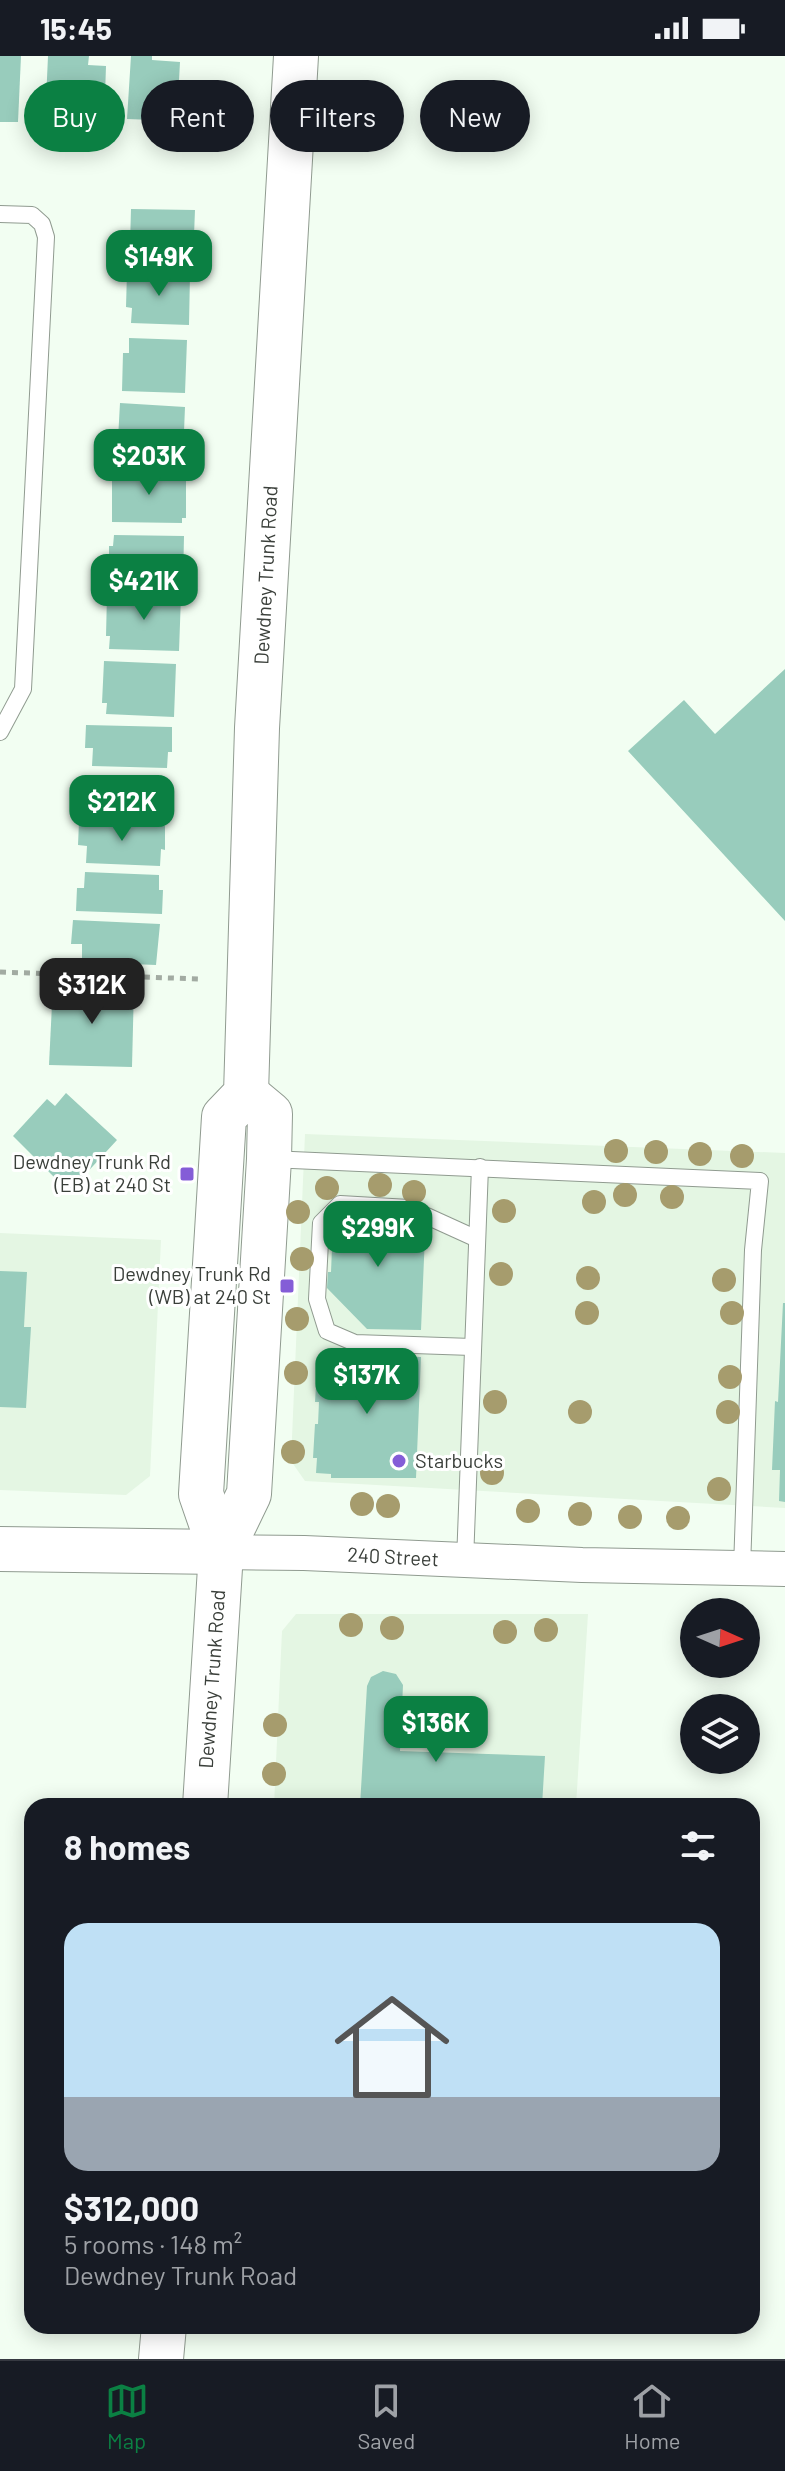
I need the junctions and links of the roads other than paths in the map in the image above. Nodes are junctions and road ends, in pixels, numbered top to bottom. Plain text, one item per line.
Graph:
1 (296, 56) edge
2 (0, 214) edge
3 (0, 732) edge
4 (246, 1094) junction
5 (269, 1159) junction
6 (480, 1167) junction
7 (475, 1238) junction
8 (472, 1347) junction
9 (0, 1549) edge
10 (221, 1552) junction
11 (465, 1561) junction
12 (742, 1568) junction
13 (785, 1569) edge
14 (206, 1798) edge
15 (163, 2334) edge
16 (161, 2359) edge

1 - 4 main road, Dewdney Trunk Road
2 - 3 lane
4 - 5 main road, Dewdney Trunk Road
4 - 10 main road, Dewdney Trunk Road
5 - 6 lane
5 - 10 main road, Dewdney Trunk Road
6 - 7 lane
6 - 12 lane
7 - 8 lane
7 - 8 lane
8 - 11 lane
9 - 10 main road, 240 Street
10 - 11 street, 240 Street
10 - 14 main road, Dewdney Trunk Road
11 - 12 street, 240 Street
12 - 13 street, 240 Street
15 - 16 main road

